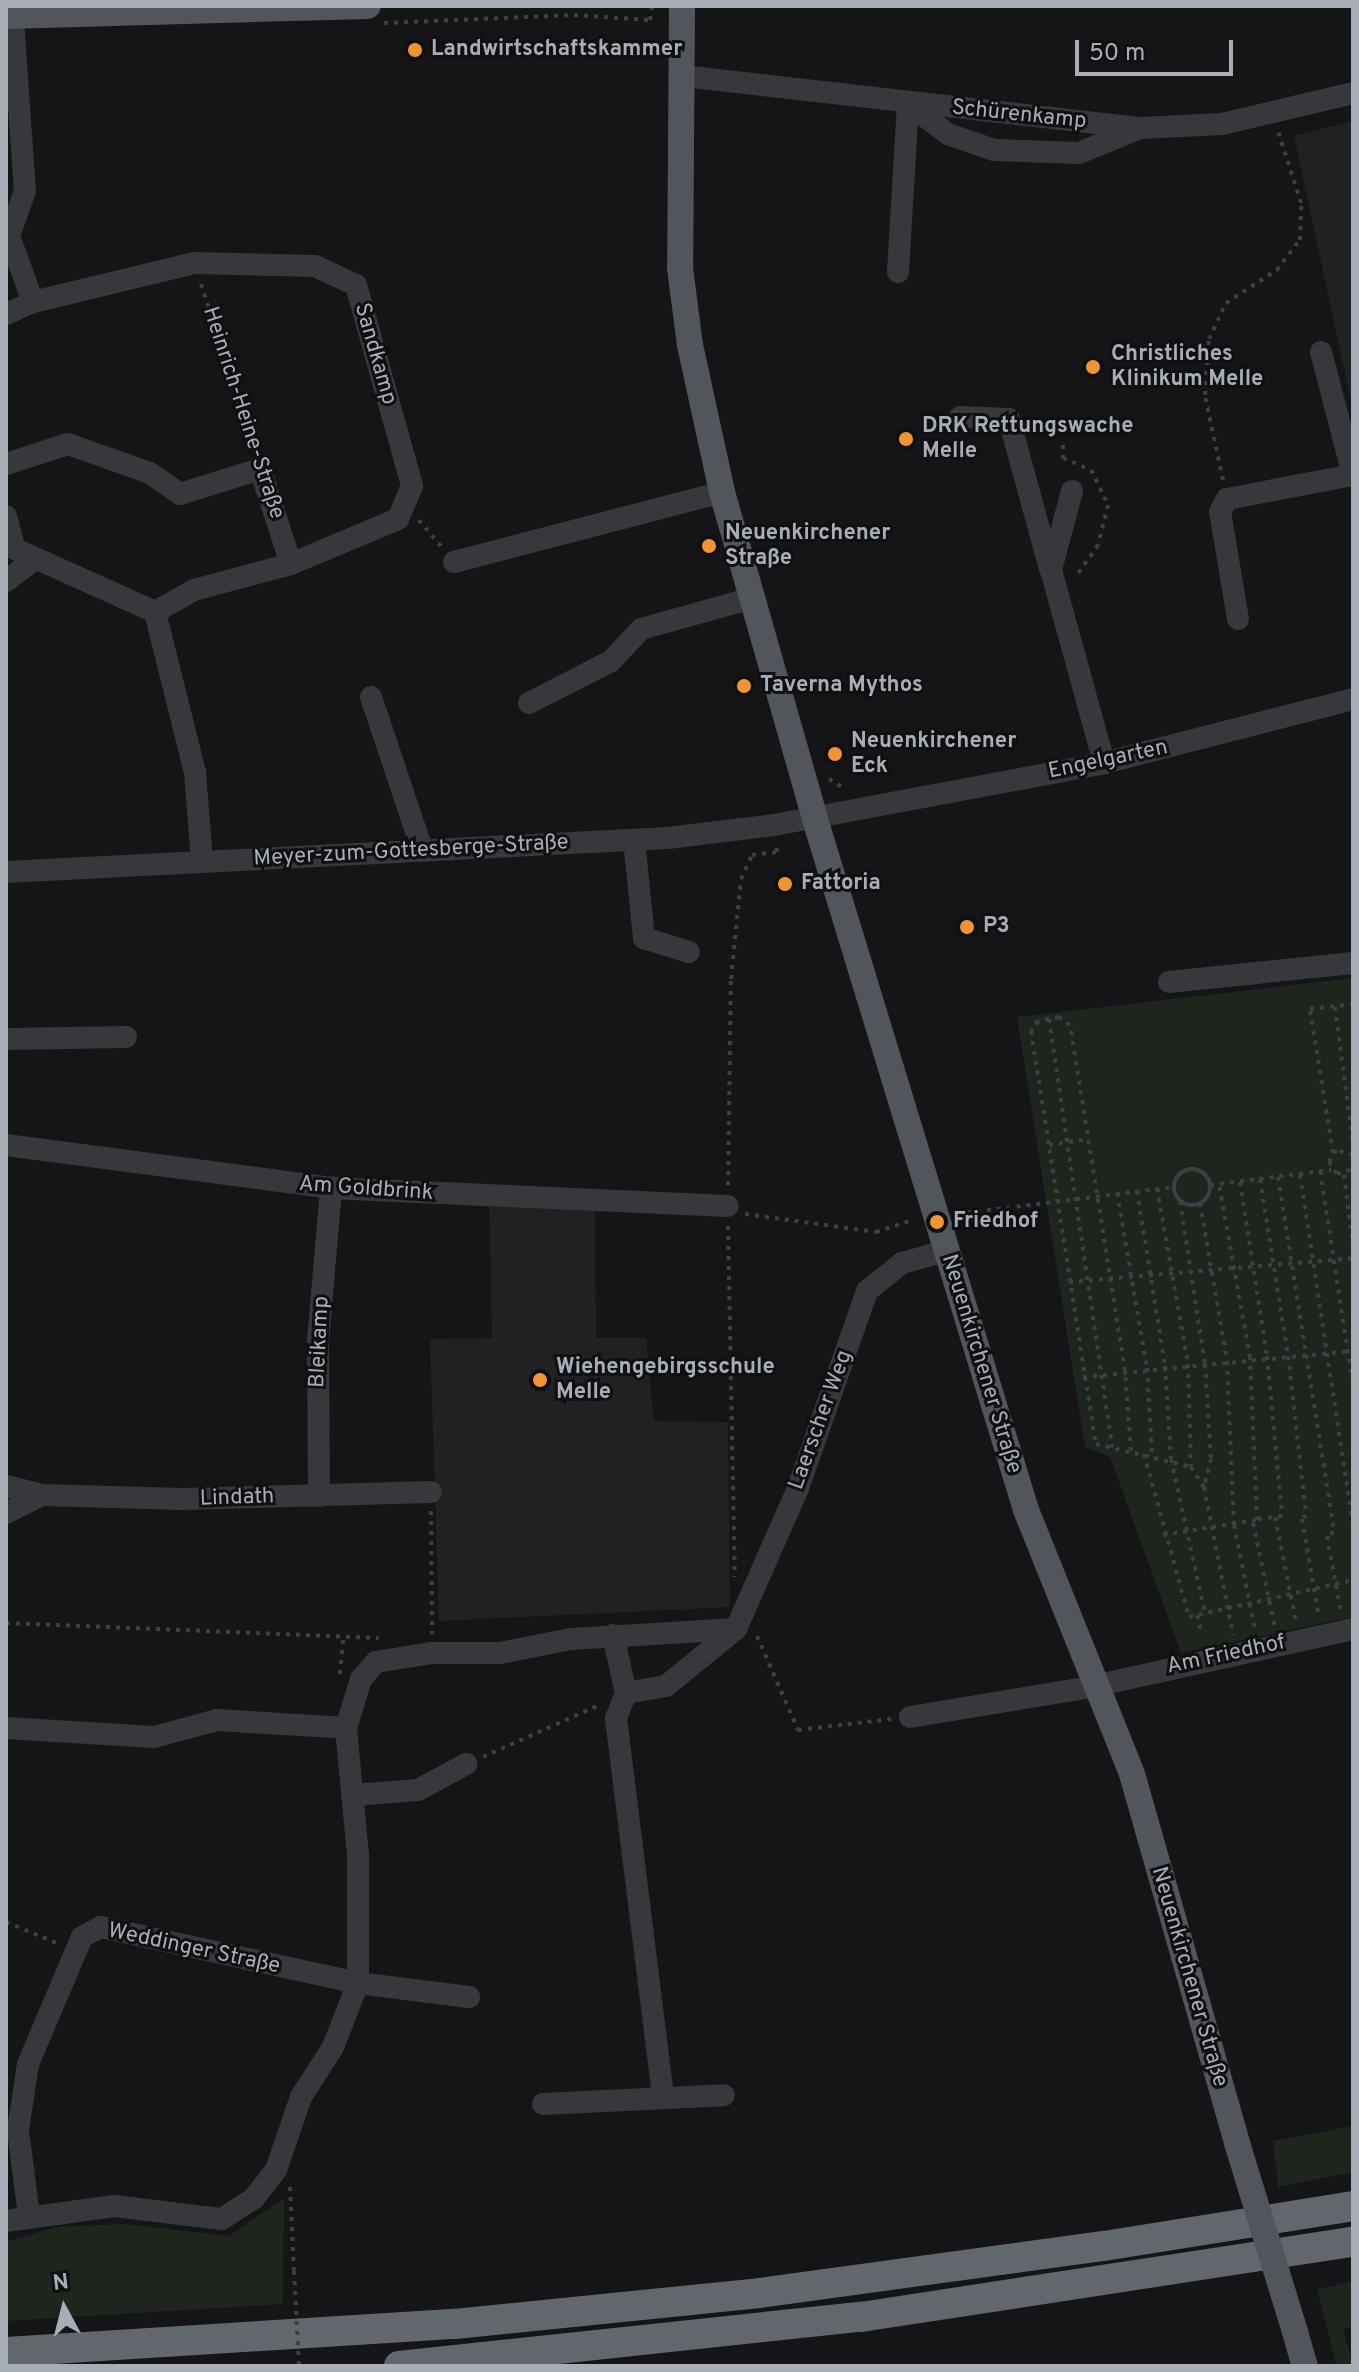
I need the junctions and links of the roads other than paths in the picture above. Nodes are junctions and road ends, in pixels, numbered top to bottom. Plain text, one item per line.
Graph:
1 (682, 6) edge
2 (10, 12) edge
3 (373, 14) edge
4 (683, 76) junction
5 (1353, 93) edge
6 (908, 104) junction
7 (1140, 128) junction
8 (898, 272) dead end
9 (33, 302) junction
10 (6, 314) edge
11 (1321, 352) dead end
12 (960, 417) dead end
13 (6, 464) edge
14 (1353, 475) edge
15 (1072, 491) dead end
16 (722, 492) junction
17 (6, 516) edge
18 (35, 559) junction
19 (454, 562) road end
20 (291, 564) junction
21 (1051, 570) junction
22 (6, 581) edge
23 (752, 598) junction
24 (155, 612) junction
25 (1238, 619) dead end
26 (371, 697) dead end
27 (1353, 699) edge
28 (529, 703) dead end
29 (1104, 763) junction
30 (814, 816) junction
31 (634, 840) junction
32 (422, 849) junction
33 (202, 861) junction
34 (6, 872) edge
35 (689, 952) dead end
36 (1353, 963) edge
37 (1169, 982) dead end
38 (126, 1037) dead end
39 (6, 1039) edge
40 (6, 1145) edge
41 (331, 1188) junction
42 (728, 1209) road end
43 (945, 1251) junction
44 (6, 1486) edge
45 (431, 1492) road end
46 (42, 1495) junction
47 (319, 1496) junction
48 (6, 1513) edge
49 (1347, 1622) edge
50 (736, 1629) junction
51 (613, 1635) junction
52 (1099, 1684) junction
53 (626, 1693) junction
54 (910, 1717) road end
55 (6, 1728) edge
56 (346, 1728) junction
57 (466, 1764) road end
58 (354, 1795) junction
59 (358, 1983) junction
60 (469, 1997) dead end
61 (724, 2095) dead end
62 (663, 2096) junction
63 (543, 2104) dead end
64 (1353, 2206) edge
65 (29, 2216) junction
66 (6, 2221) edge
67 (1353, 2242) edge
68 (6, 2352) edge
69 (399, 2366) edge
70 (1305, 2366) edge

1 - 4 main road, Neuenkirchener Straße
2 - 3 main road
2 - 9 street
4 - 6 street, Schürenkamp
4 - 16 main road, Neuenkirchener Straße
5 - 7 street, Schürenkamp
6 - 7 street, Schürenkamp
6 - 7 street
6 - 8 street
9 - 10 street, Sandkamp
9 - 20 street, Sandkamp
11 - 14 street
12 - 21 street
13 - 20 street, Heinrich-Heine-Straße
14 - 25 street
15 - 21 street
16 - 19 street
16 - 23 main road, Neuenkirchener Straße
17 - 18 street
18 - 22 street
18 - 24 street
20 - 24 street
21 - 29 street
23 - 28 street
23 - 30 main road, Neuenkirchener Straße
24 - 33 street
26 - 32 street
27 - 29 street, Engelgarten
29 - 30 street, Engelgarten
30 - 31 street, Meyer-zum-Gottesberge-Straße
30 - 43 main road, Neuenkirchener Straße
31 - 32 street, Meyer-zum-Gottesberge-Straße
31 - 35 street
32 - 33 street, Meyer-zum-Gottesberge-Straße
33 - 34 street, Meyer-zum-Gottesberge-Straße
36 - 37 street
38 - 39 street
40 - 41 street, Am Goldbrink
41 - 42 street, Am Goldbrink
41 - 47 street, Bleikamp
43 - 50 street, Laerscher Weg
43 - 52 main road, Neuenkirchener Straße
44 - 46 street, Lindath
45 - 47 street, Lindath
46 - 47 street, Lindath
46 - 48 street, Lindath
49 - 52 street, Am Friedhof
50 - 51 street
50 - 53 street, Laerscher Weg
51 - 53 street
51 - 56 street
52 - 54 street, Am Friedhof
52 - 70 main road, Neuenkirchener Straße, bridge
53 - 62 street
55 - 56 street
56 - 58 street
57 - 58 street
58 - 59 street
59 - 60 street
59 - 65 street
59 - 65 street, Weddinger Straße
61 - 62 street
62 - 63 street
64 - 68 highway
65 - 66 street
67 - 69 highway

